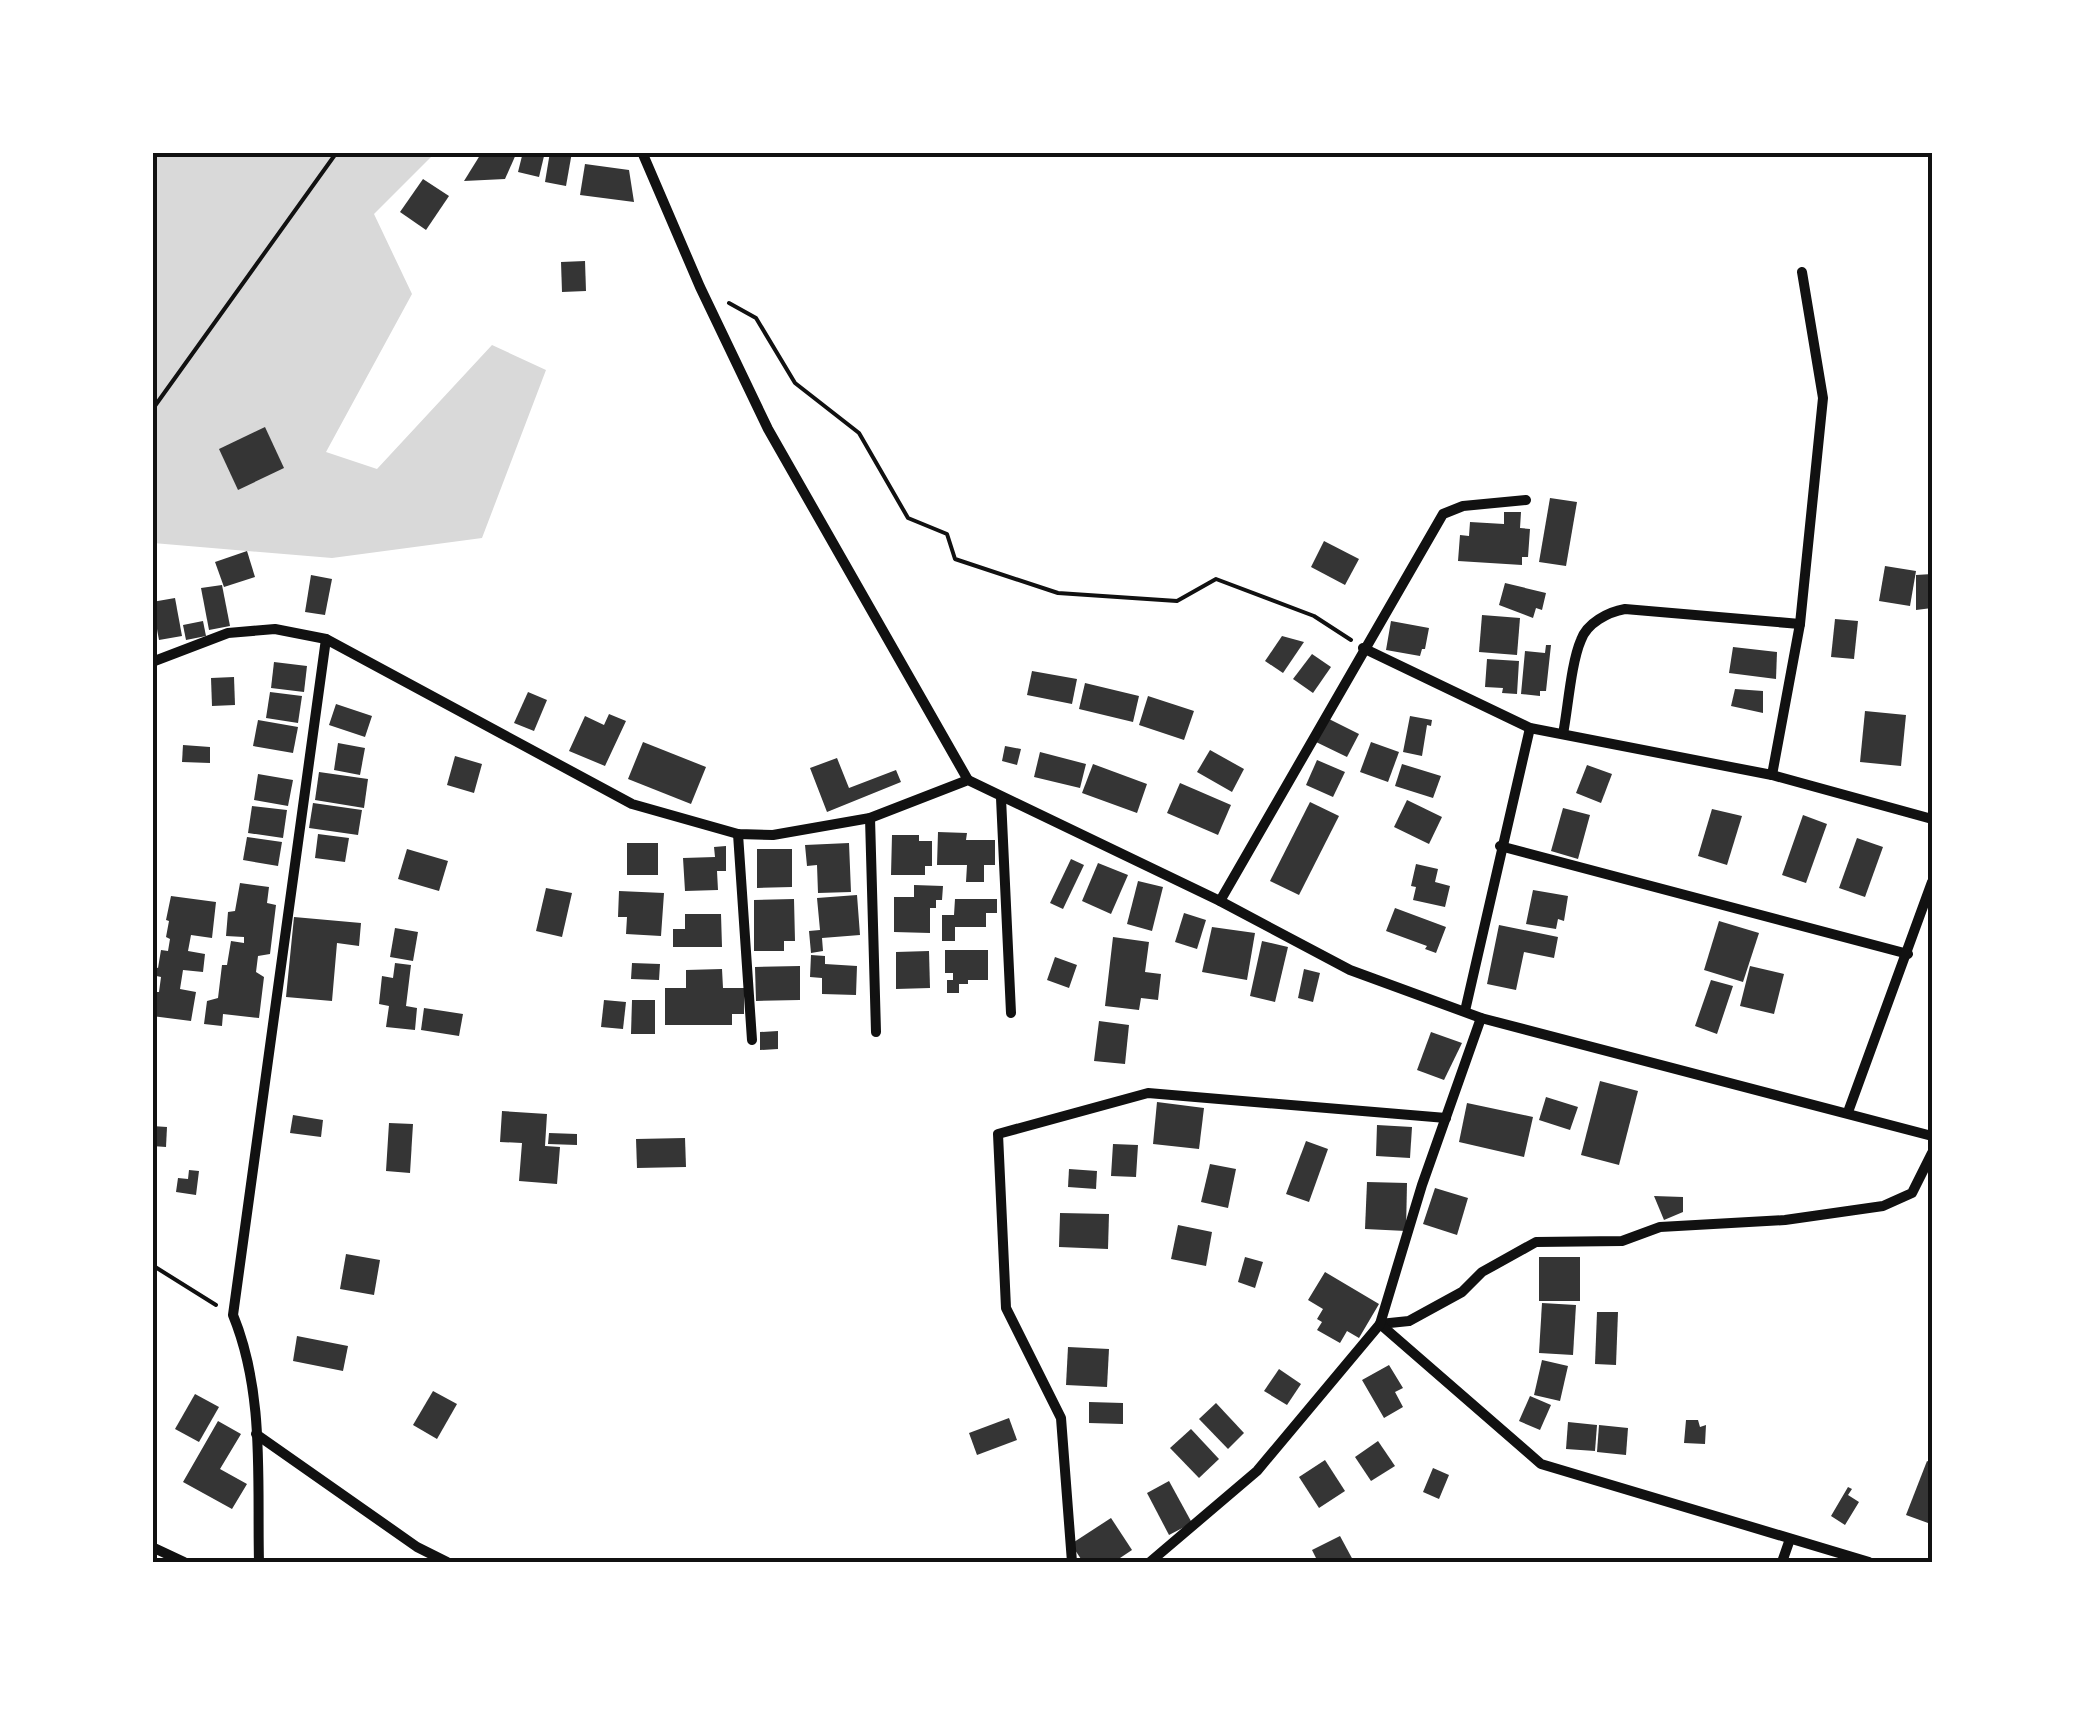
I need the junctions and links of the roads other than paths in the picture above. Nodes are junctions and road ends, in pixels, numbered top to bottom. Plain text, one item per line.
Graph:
1 (642, 152) edge
2 (1802, 272) dead end
3 (1526, 500) dead end
4 (1800, 624) junction
5 (326, 640) junction
6 (1364, 648) junction
7 (152, 662) edge
8 (1530, 728) junction
9 (1563, 734) junction
10 (1772, 775) junction
11 (968, 780) junction
12 (1002, 798) junction
13 (870, 818) junction
14 (1932, 818) edge
15 (738, 834) junction
16 (1500, 846) junction
17 (1932, 882) edge
18 (1220, 902) junction
19 (1908, 954) junction
20 (1464, 1011) junction
21 (1012, 1013) dead end
22 (1481, 1018) junction
23 (876, 1032) dead end
24 (752, 1040) dead end
25 (1848, 1112) junction
26 (1446, 1118) junction
27 (1932, 1136) edge
28 (1932, 1153) edge
29 (1380, 1324) junction
30 (256, 1434) junction
31 (1790, 1539) junction
32 (152, 1547) edge
33 (184, 1562) edge
34 (259, 1562) edge
35 (447, 1562) edge
36 (1072, 1562) edge
37 (1150, 1562) edge
38 (1782, 1562) edge
39 (1869, 1562) edge

1 - 11 street
2 - 4 street
3 - 6 street
4 - 9 street
4 - 10 street
5 - 7 street
5 - 15 street
5 - 30 street
6 - 8 street
6 - 18 street
8 - 9 street
8 - 16 street
9 - 10 street
10 - 14 street
11 - 12 street
11 - 13 street
12 - 18 street
12 - 21 street
13 - 15 street
13 - 23 street
15 - 24 street
16 - 19 street
16 - 20 street
17 - 19 street
18 - 20 street
19 - 25 street
20 - 22 street
22 - 25 street
22 - 26 street
25 - 27 street
26 - 29 street
26 - 36 street
28 - 29 street
29 - 31 street
29 - 37 street
30 - 34 street
30 - 35 street
31 - 38 street
31 - 39 street
32 - 33 street

